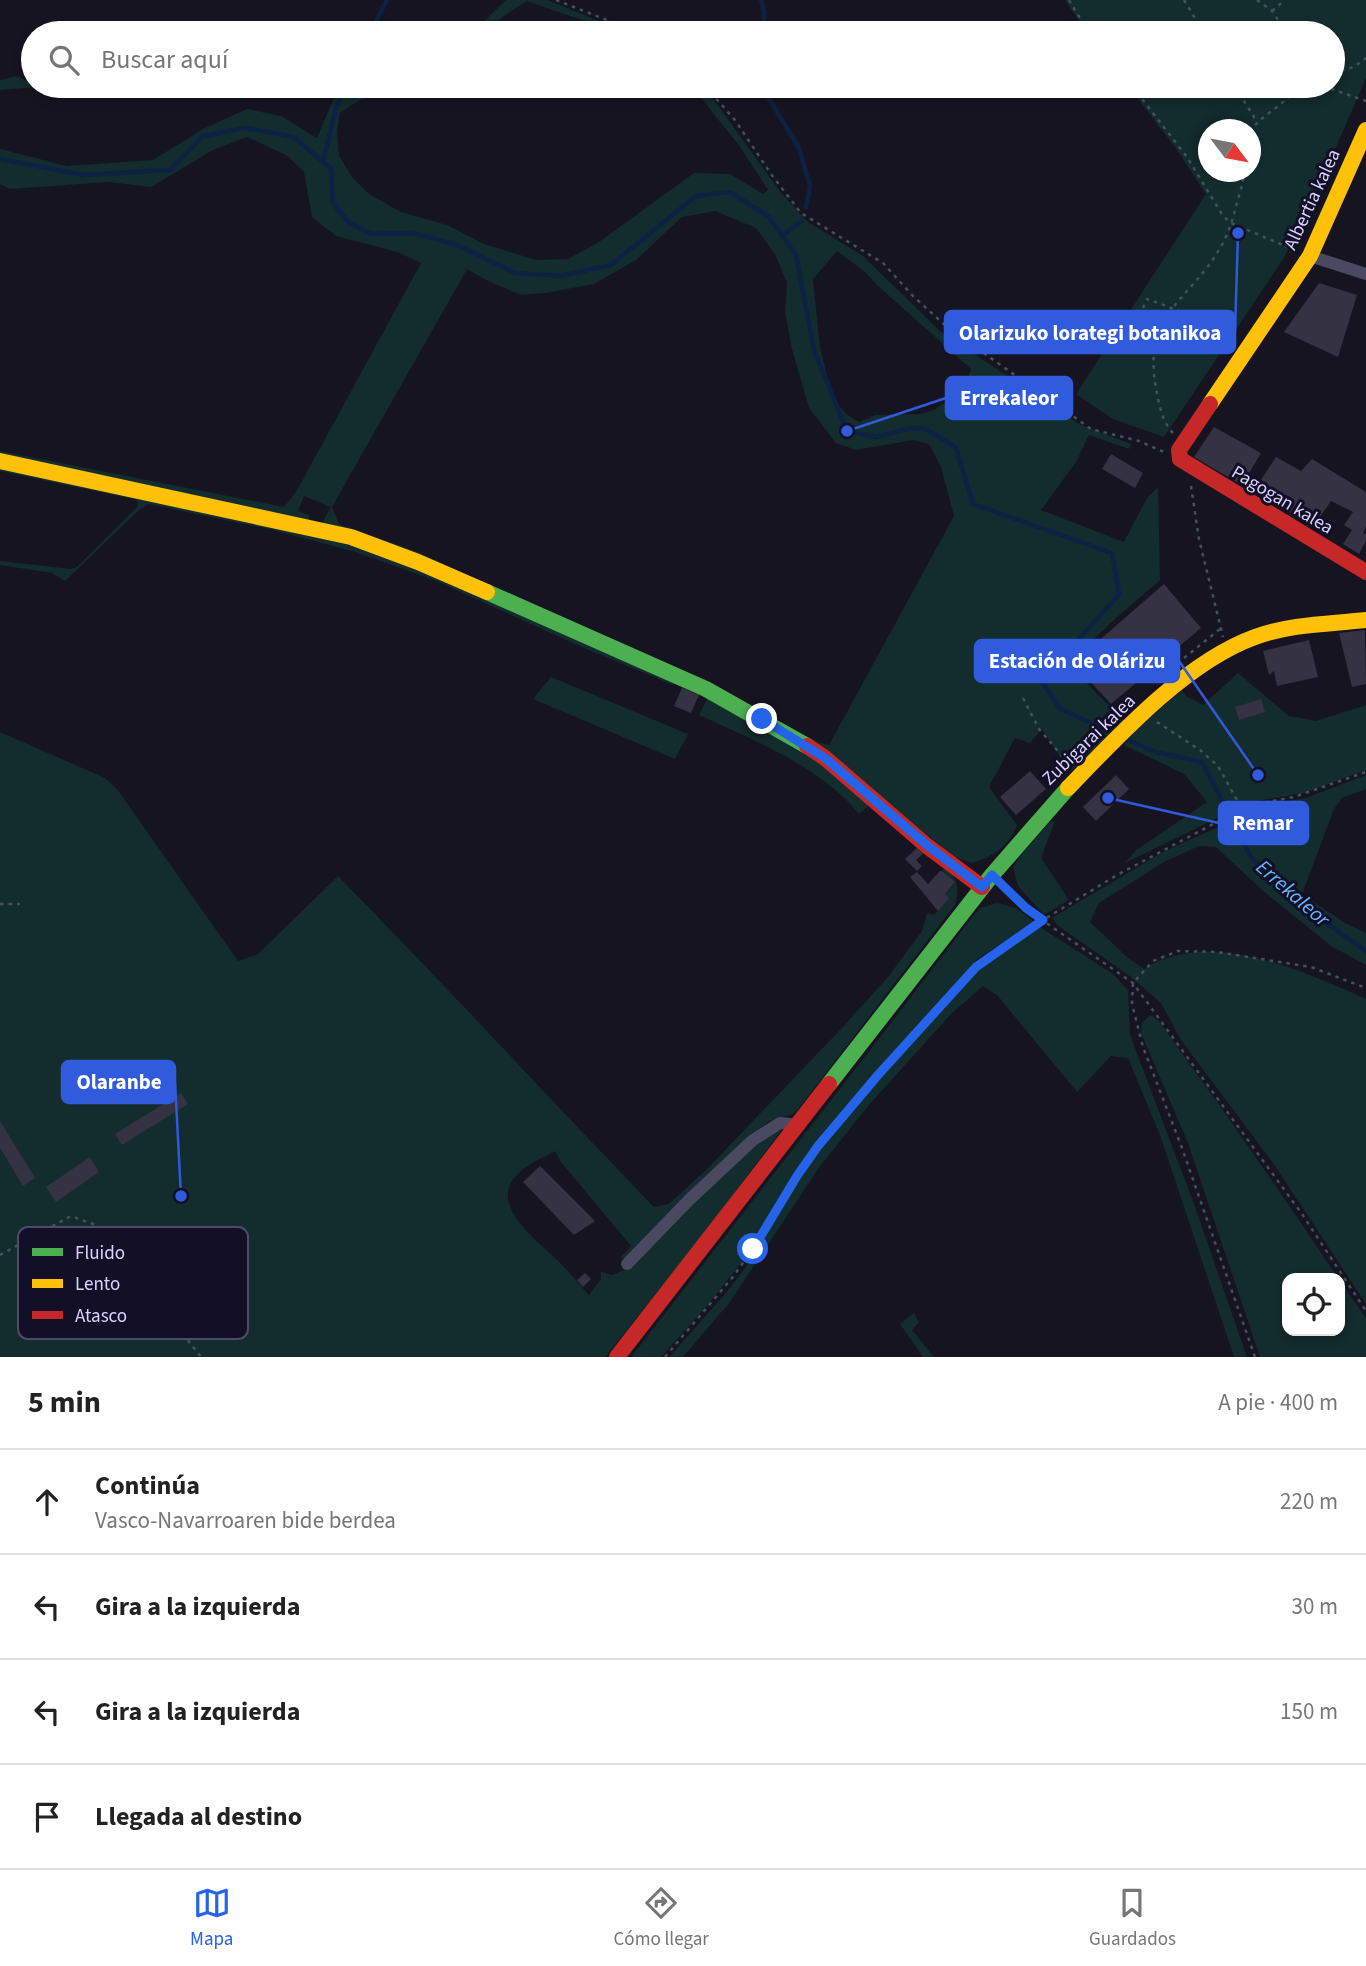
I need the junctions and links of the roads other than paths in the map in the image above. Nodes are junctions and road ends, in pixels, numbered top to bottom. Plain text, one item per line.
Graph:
1 (1366, 130) edge
2 (1310, 256) junction
3 (1366, 274) edge
4 (1183, 456) joint
5 (0, 461) edge
6 (1366, 572) edge
7 (1366, 620) edge
8 (987, 881) junction
9 (800, 1125) junction
10 (627, 1264) dead end
11 (617, 1357) edge

1 - 2 street, Albertia kalea
2 - 3 street
2 - 4 street, Albertia kalea
4 - 6 street, Pagogan kalea
5 - 8 street
7 - 8 street, Zubigarai kalea
8 - 9 street, Zubigarai kalea
9 - 10 street
9 - 11 street, Zubigarai kalea

